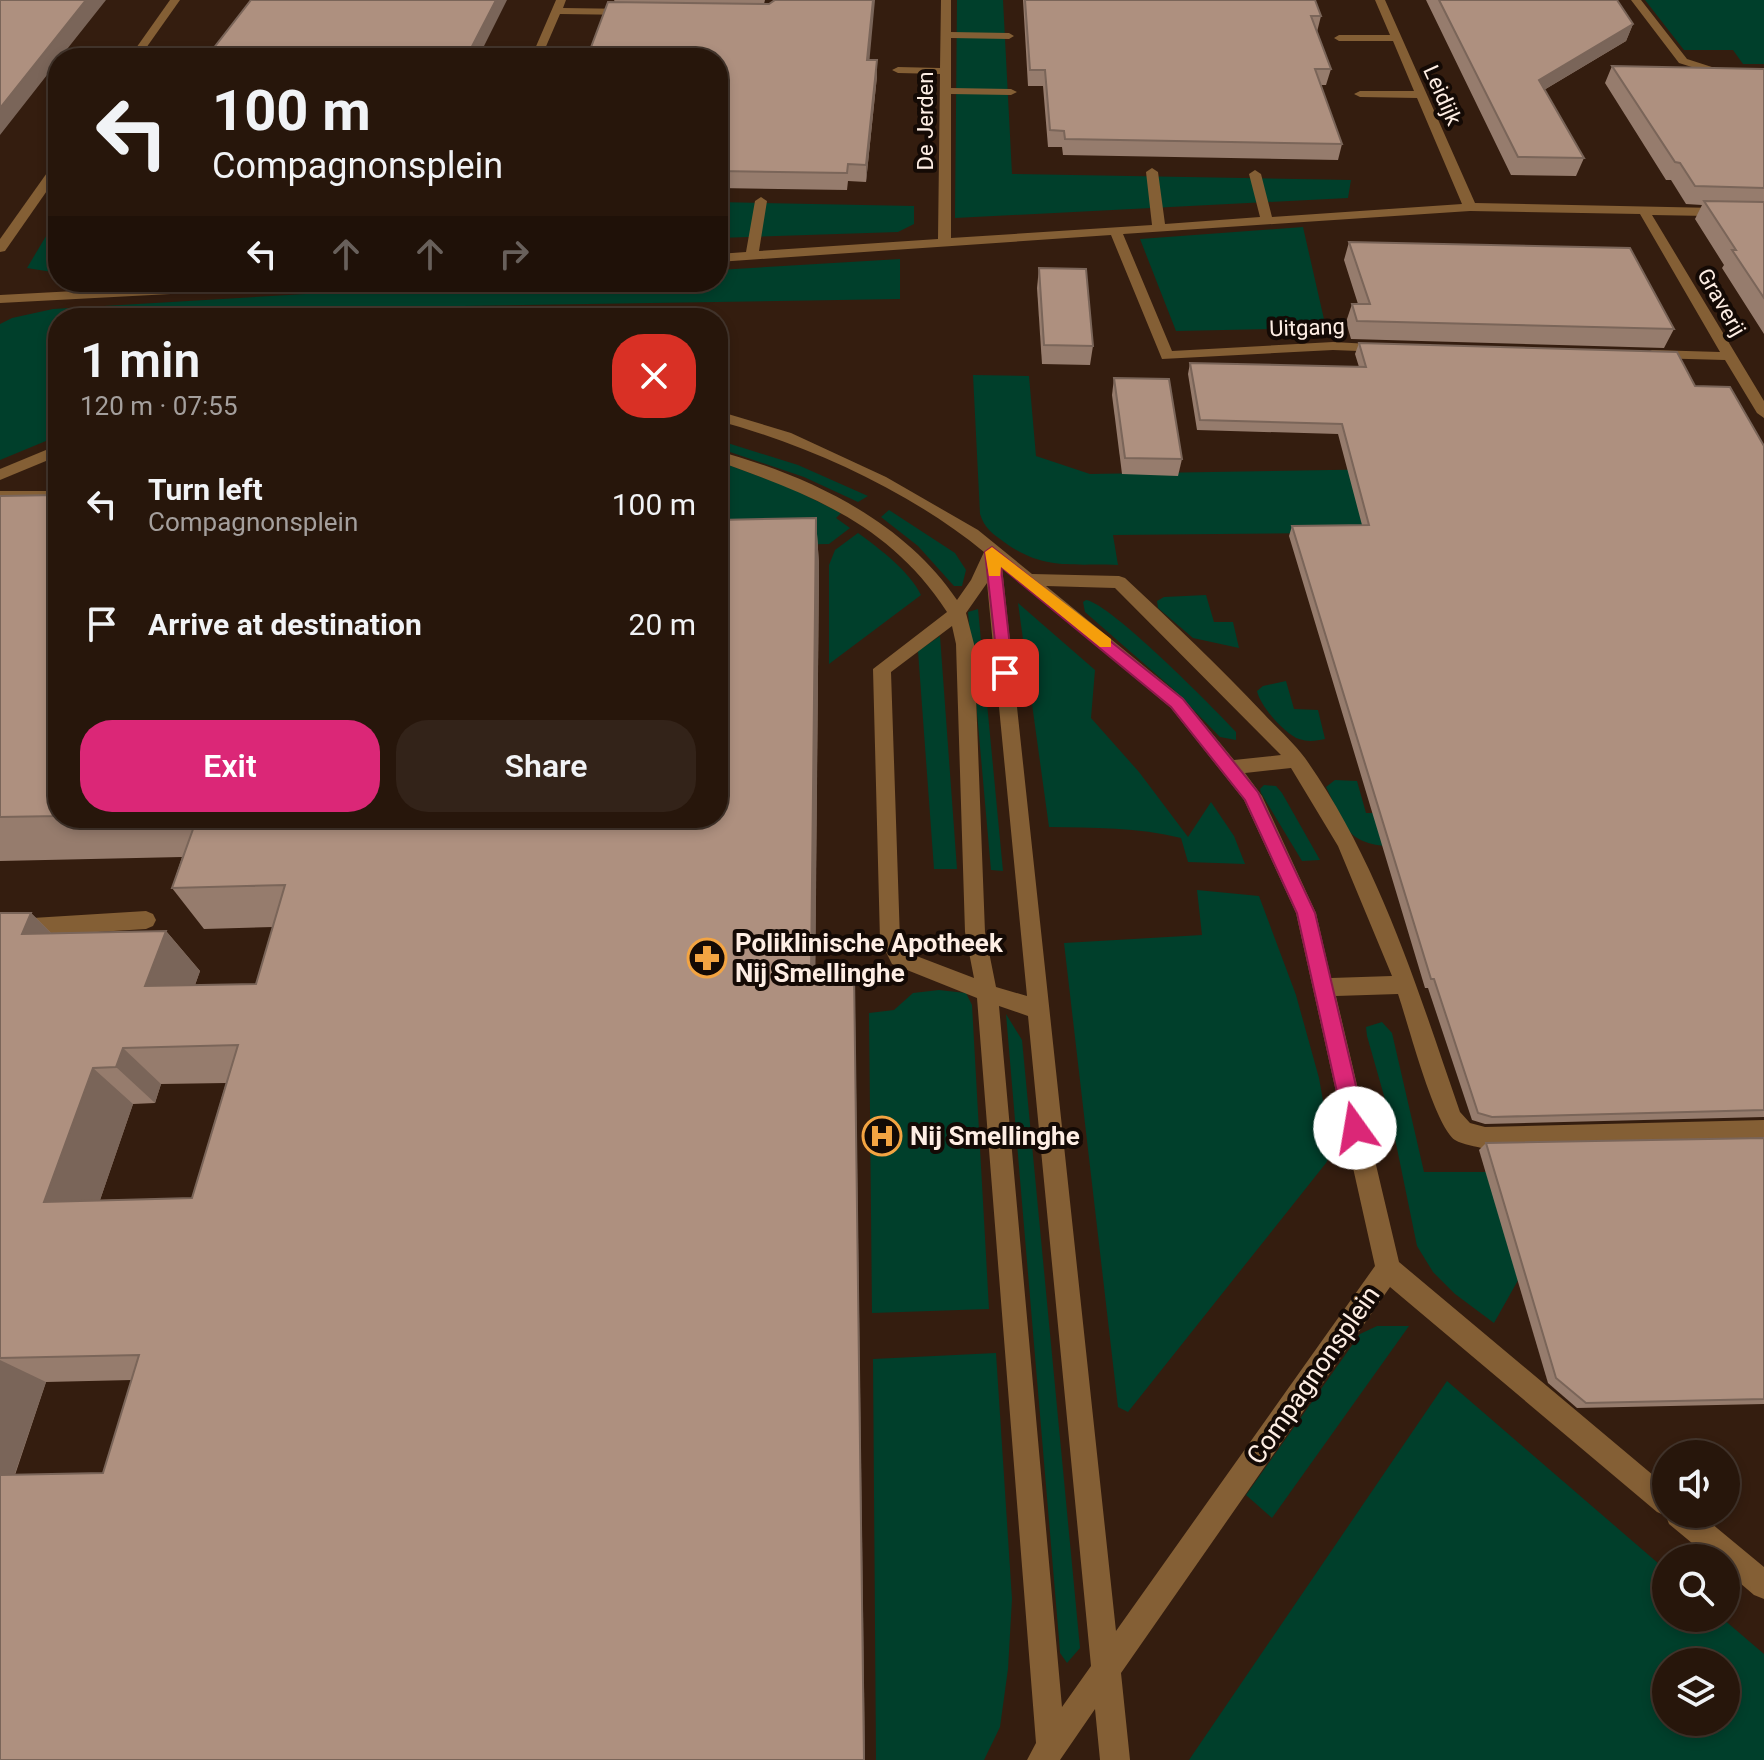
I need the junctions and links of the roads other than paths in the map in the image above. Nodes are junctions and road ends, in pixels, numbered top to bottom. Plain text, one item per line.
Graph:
1 (175, 0) edge
2 (572, 0) edge
3 (946, 0) edge
4 (1380, 0) edge
5 (1636, 0) edge
6 (602, 1) edge
7 (559, 6) edge
8 (644, 13) edge
9 (946, 35) junction
10 (1009, 36) dead end
11 (1339, 38) dead end
12 (1397, 38) junction
13 (141, 48) edge
14 (540, 48) edge
15 (898, 70) dead end
16 (946, 71) junction
17 (1764, 72) edge
18 (945, 91) junction
19 (1011, 92) dead end
20 (1360, 94) dead end
21 (1421, 95) junction
22 (1152, 172) dead end
23 (1255, 174) dead end
24 (48, 180) edge
25 (761, 201) dead end
26 (1470, 207) junction
27 (1644, 211) junction
28 (1764, 213) edge
29 (1267, 220) junction
30 (1159, 227) junction
31 (1115, 230) junction
32 (944, 243) junction
33 (0, 248) edge
34 (752, 256) junction
35 (728, 257) edge
36 (132, 292) edge
37 (0, 299) edge
38 (1396, 348) edge
39 (1633, 354) edge
40 (1728, 356) junction
41 (1764, 413) edge
42 (728, 419) edge
43 (48, 454) edge
44 (728, 460) edge
45 (48, 466) edge
46 (8, 472) edge
47 (48, 492) edge
48 (0, 496) edge
49 (992, 552) junction
50 (1029, 580) junction
51 (957, 613) junction
52 (1296, 760) junction
53 (1229, 768) junction
54 (146, 920) dead end
55 (0, 929) edge
56 (1406, 985) junction
57 (1322, 987) junction
58 (987, 993) junction
59 (1040, 1010) junction
60 (1764, 1131) edge
61 (1388, 1269) junction
62 (1652, 1491) edge
63 (1696, 1528) edge
64 (1764, 1585) edge
65 (1107, 1668) junction
66 (1047, 1754) edge
67 (1115, 1760) edge

1 - 13 street
2 - 6 street
3 - 9 street, De Jerden
4 - 12 street, Leidijk
5 - 17 street
7 - 8 street
7 - 14 street
9 - 10 street
9 - 16 street, De Jerden
11 - 12 street
12 - 21 street, Leidijk
15 - 16 street
16 - 18 street, De Jerden
18 - 19 street
18 - 32 street, De Jerden
20 - 21 street
21 - 26 street, Leidijk
22 - 30 street
23 - 29 street
24 - 33 street
25 - 34 street
26 - 27 street
26 - 29 street
27 - 28 street
27 - 40 street, Graverij
29 - 30 street
30 - 31 street
31 - 32 street
31 - 38 street, Uitgang
32 - 34 street
34 - 35 street
36 - 37 street
39 - 40 street
40 - 41 street, Graverij
42 - 49 street, Compagnonsplein
43 - 46 street
44 - 51 street
45 - 46 street
47 - 48 street
49 - 50 street, Compagnonsplein
49 - 51 street
49 - 59 street
50 - 52 street
50 - 53 street, Compagnonsplein
51 - 58 street
51 - 58 street
52 - 53 street
52 - 56 street
53 - 57 street, Compagnonsplein
54 - 55 street
56 - 57 street
56 - 60 street
57 - 61 street, Compagnonsplein
58 - 59 street
58 - 66 street
59 - 65 street
61 - 62 street
61 - 65 street, Compagnonsplein
63 - 64 street
65 - 66 street, Compagnonsplein
65 - 67 street

